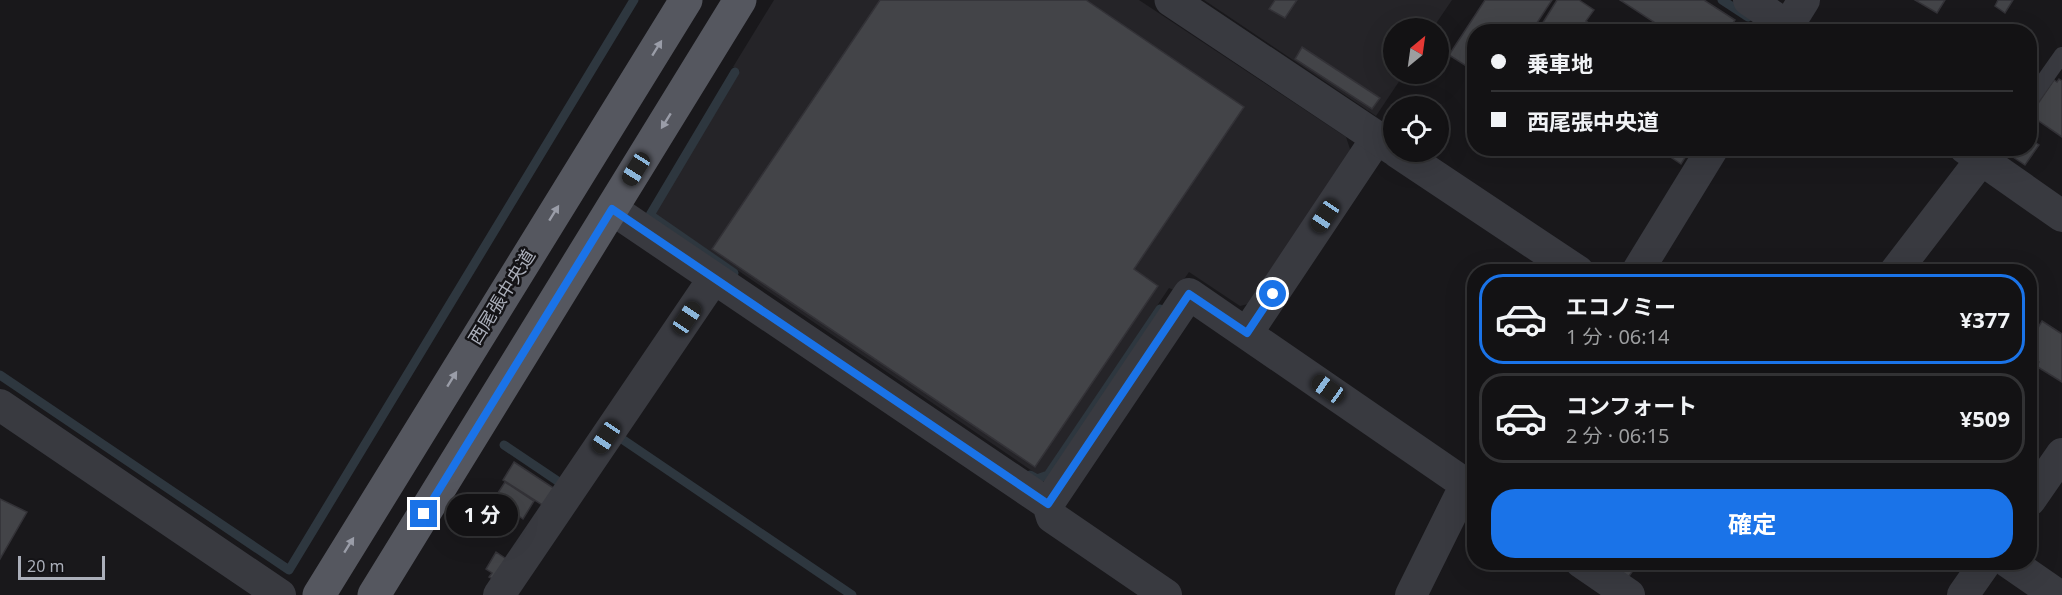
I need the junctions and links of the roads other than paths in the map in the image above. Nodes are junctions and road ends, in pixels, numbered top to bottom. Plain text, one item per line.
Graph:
1 (686, 0) edge
2 (740, 0) edge
3 (1171, 0) edge
4 (1749, 0) edge
5 (1793, 22) edge
6 (2062, 55) edge
7 (2037, 90) edge
8 (1383, 142) edge
9 (1383, 154) edge
10 (1708, 156) edge
11 (1980, 156) edge
12 (1982, 156) edge
13 (1413, 162) edge
14 (612, 209) junction
15 (2062, 216) edge
16 (1566, 264) edge
17 (1642, 264) edge
18 (1901, 264) edge
19 (714, 278) junction
20 (1247, 333) junction
21 (0, 405) edge
22 (2062, 454) edge
23 (1467, 479) edge
24 (1467, 484) edge
25 (2037, 490) edge
26 (1048, 504) junction
27 (1593, 570) edge
28 (1980, 570) edge
29 (2021, 570) edge
30 (280, 595) edge
31 (319, 595) edge
32 (374, 595) edge
33 (499, 595) edge
34 (1166, 595) edge
35 (1411, 595) edge
36 (1629, 595) edge
37 (1963, 595) edge
38 (2057, 595) edge

31 -> 1 main road, 西尾張中央道
2 -> 14 main road
3 - 8 street
4 - 5 street
6 - 7 lane
9 - 20 street
10 - 17 street
11 - 18 street
12 - 15 street
13 - 16 street
14 - 19 street
14 - 32 main road
19 - 26 street
19 - 33 street
20 - 23 street
20 - 26 street
21 - 30 street
22 - 25 street
24 - 35 street
26 - 34 street
27 - 36 street
28 - 37 street
29 - 38 street

